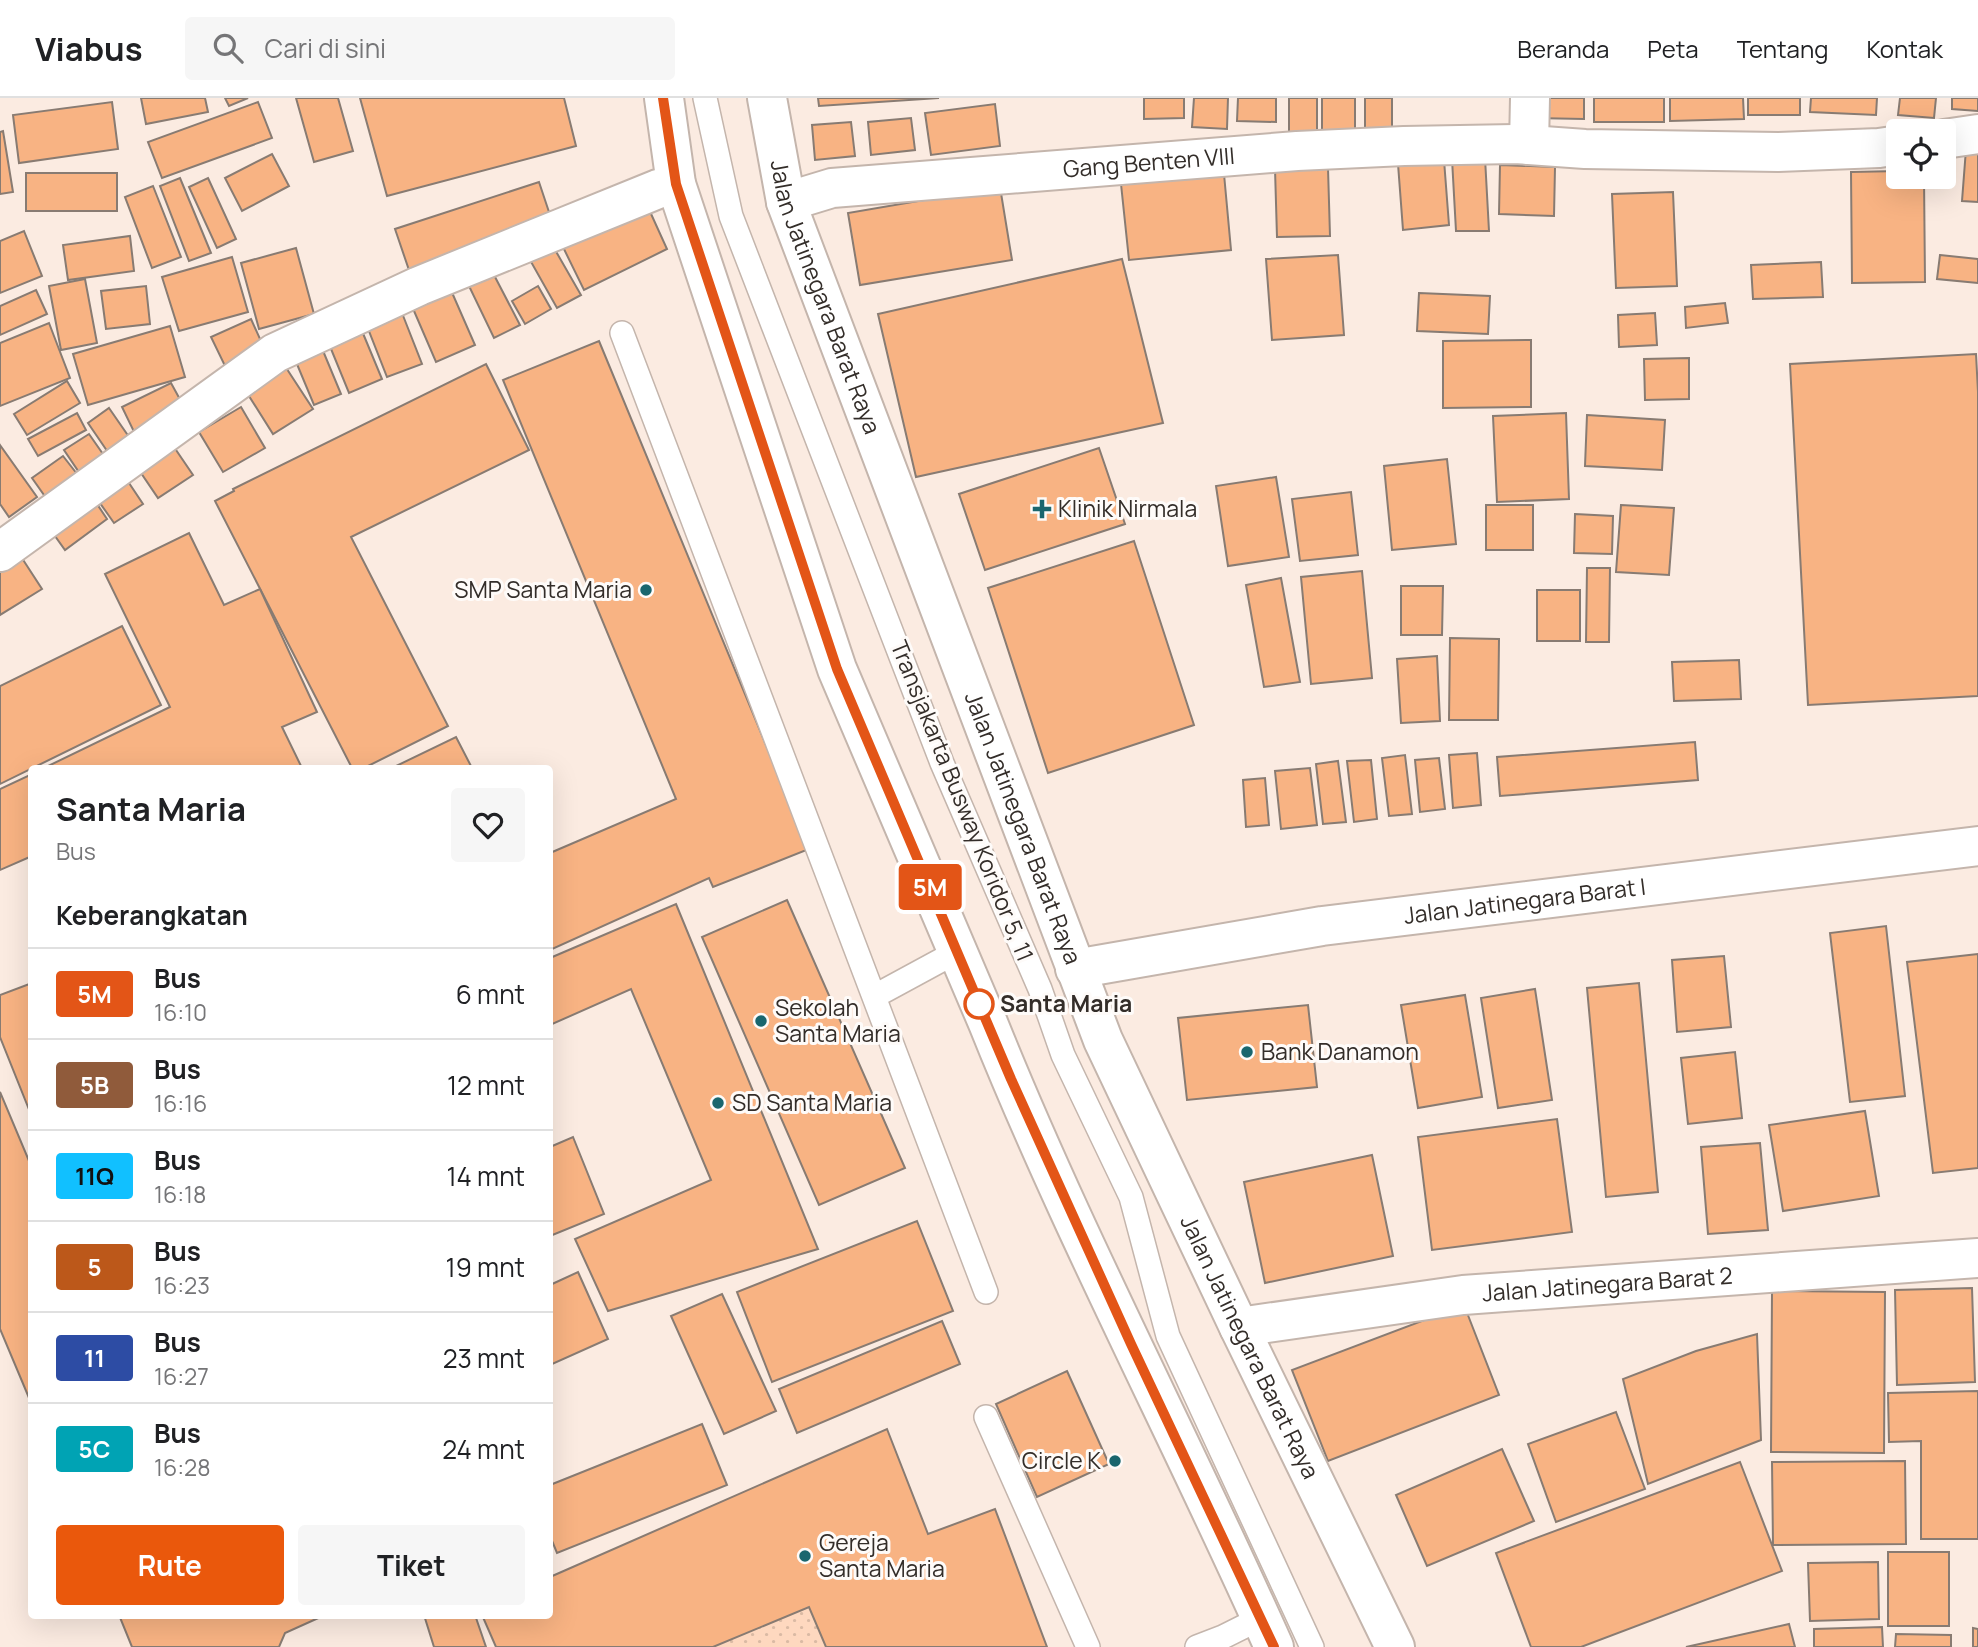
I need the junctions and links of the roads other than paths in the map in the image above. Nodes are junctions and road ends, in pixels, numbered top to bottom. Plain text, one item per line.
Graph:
1 (664, 98) edge
2 (705, 98) edge
3 (768, 98) edge
4 (1530, 98) edge
5 (1978, 134) edge
6 (1956, 137) edge
7 (1522, 144) junction
8 (1886, 147) edge
9 (676, 184) junction
10 (786, 202) junction
11 (622, 333) dead end
12 (0, 552) edge
13 (1978, 846) edge
14 (958, 951) junction
15 (1075, 969) junction
16 (875, 996) junction
17 (1978, 1258) edge
18 (986, 1292) dead end
19 (1239, 1327) junction
20 (986, 1417) dead end
21 (1267, 1633) edge
22 (1088, 1647) edge
23 (1197, 1647) edge
24 (1312, 1647) edge
25 (1395, 1647) edge

1 - 9 street
2 - 24 lane, Transjakarta Busway Koridor 5, 11
3 - 10 street, Jalan Jatinegara Barat Raya
4 - 7 street
5 - 6 street
7 - 8 street, Gang Benten VIII
7 - 10 street, Gang Benten VIII
9 - 12 street
9 - 14 street
10 - 15 street, Jalan Jatinegara Barat Raya
11 - 16 lane
13 - 15 street, Jalan Jatinegara Barat I
14 - 16 lane
14 - 21 street
15 - 19 street, Jalan Jatinegara Barat Raya
16 - 18 lane
17 - 19 street, Jalan Jatinegara Barat 2
19 - 25 street, Jalan Jatinegara Barat Raya
20 - 22 lane
21 - 23 lane

